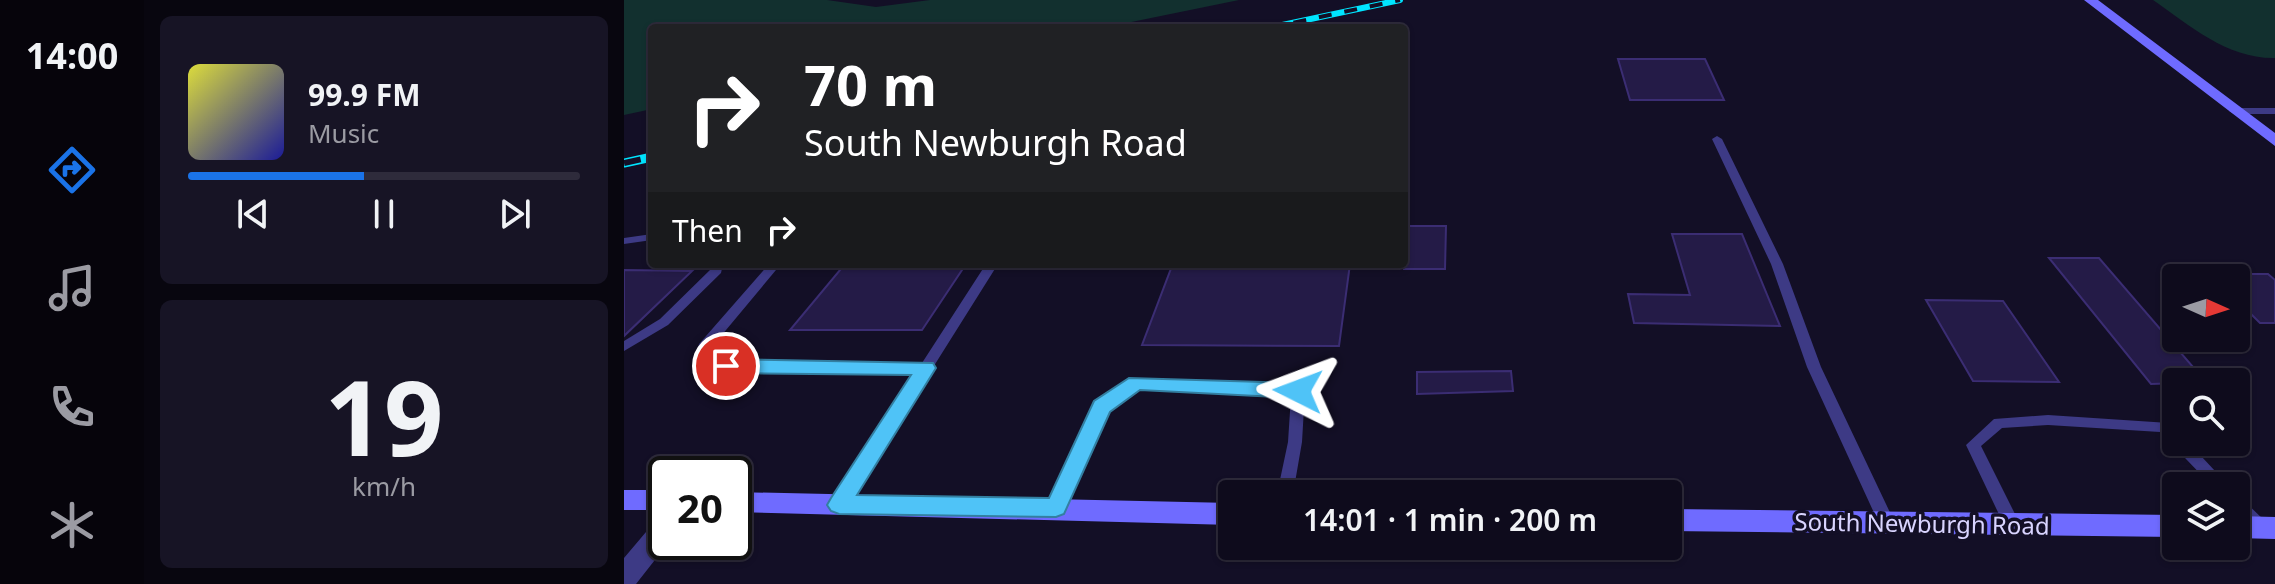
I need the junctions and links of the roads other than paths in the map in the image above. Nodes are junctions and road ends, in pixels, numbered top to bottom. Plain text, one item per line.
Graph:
1 (2090, 0) edge
2 (2234, 111) junction
3 (2275, 111) edge
4 (1717, 139) dead end
5 (2275, 141) edge
6 (648, 238) edge
7 (624, 241) edge
8 (717, 268) edge
9 (772, 268) edge
10 (989, 268) edge
11 (624, 347) edge
12 (926, 368) junction
13 (2162, 427) edge
14 (2192, 456) edge
15 (2207, 472) edge
16 (1288, 480) edge
17 (624, 500) edge
18 (648, 500) edge
19 (752, 503) edge
20 (839, 505) junction
21 (1056, 507) junction
22 (1218, 513) edge
23 (1682, 520) edge
24 (1887, 523) junction
25 (2012, 524) junction
26 (2162, 526) edge
27 (648, 549) edge
28 (624, 578) edge

1 - 2 main road
2 - 3 lane
2 - 5 main road
4 - 24 lane
6 - 7 lane
8 - 11 lane
9 - 12 lane
10 - 12 lane
12 - 20 lane
13 - 25 lane
14 - 15 lane
16 - 21 lane
17 - 18 main road
19 - 20 main road
20 - 21 main road
21 - 22 main road
23 - 24 main road, South Newburgh Road
24 - 25 main road, South Newburgh Road
25 - 26 main road, South Newburgh Road
27 - 28 street

